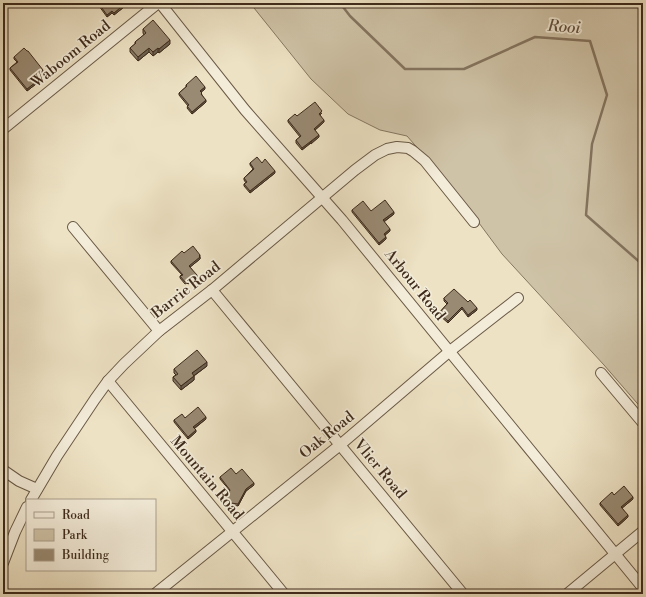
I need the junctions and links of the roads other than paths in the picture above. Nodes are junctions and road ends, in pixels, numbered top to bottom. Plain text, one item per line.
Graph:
1 (159, 3) edge
2 (3, 129) edge
3 (322, 198) junction
4 (474, 222) dead end
5 (73, 227) dead end
6 (212, 290) junction
7 (518, 298) dead end
8 (159, 331) junction
9 (450, 351) junction
10 (601, 373) dead end
11 (108, 381) junction
12 (643, 423) edge
13 (340, 445) junction
14 (3, 470) edge
15 (36, 489) junction
16 (31, 499) edge
17 (26, 509) edge
18 (232, 531) junction
19 (643, 531) edge
20 (616, 554) junction
21 (3, 563) edge
22 (643, 588) edge
23 (154, 594) edge
24 (284, 594) edge
25 (463, 594) edge
26 (568, 594) edge

1 - 2 street, Waboom Road
1 - 3 street, Arbour Road
3 - 4 street, Barrie Road
3 - 6 street, Barrie Road
3 - 9 street, Arbour Road
5 - 8 street
6 - 8 street, Barrie Road
6 - 13 street, Vlier Road
7 - 9 street, Oak Road
8 - 11 street, Barrie Road
9 - 13 street, Oak Road
9 - 20 street, Arbour Road
10 - 12 street
11 - 15 street, Barrie Road
11 - 18 street, Mountain Road
13 - 18 street, Oak Road
13 - 25 street, Vlier Road
14 - 15 street
15 - 16 street, Barrie Road
17 - 21 street
18 - 23 street, Oak Road
18 - 24 street, Mountain Road
19 - 20 street
20 - 22 street, Arbour Road
20 - 26 street

